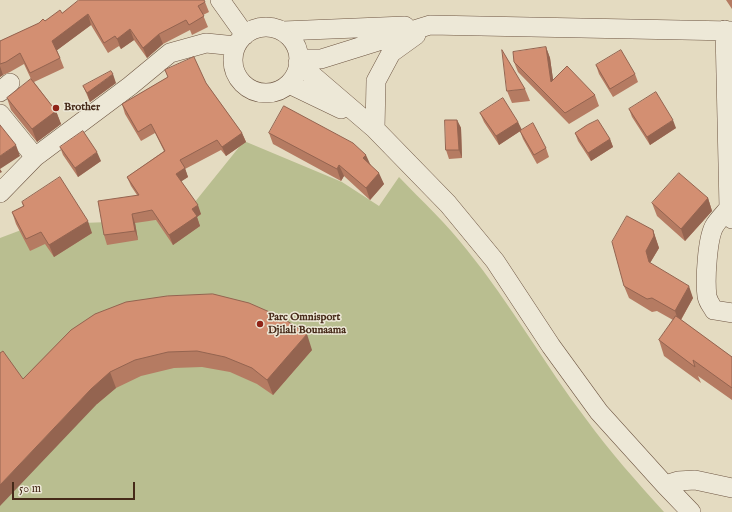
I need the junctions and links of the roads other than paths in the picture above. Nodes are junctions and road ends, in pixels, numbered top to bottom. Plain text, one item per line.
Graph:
1 (220, 0) edge
2 (430, 25) junction
3 (282, 31) junction
4 (728, 31) edge
5 (240, 40) junction
6 (299, 61) junction
7 (289, 84) junction
8 (0, 114) edge
9 (370, 125) junction
10 (35, 157) junction
11 (0, 193) edge
12 (731, 213) edge
13 (732, 313) edge
14 (665, 485) junction
15 (732, 488) edge
16 (691, 512) edge

1 - 5 street
2 - 3 street
2 - 4 street
2 - 6 street
2 - 9 street
3 - 5 street
3 - 6 street
4 - 12 street
5 - 7 street
5 - 10 street
6 - 7 street
6 - 9 street
7 - 9 street
8 - 10 street
9 - 14 street
10 - 11 street
12 - 13 street
14 - 15 street
14 - 16 street

